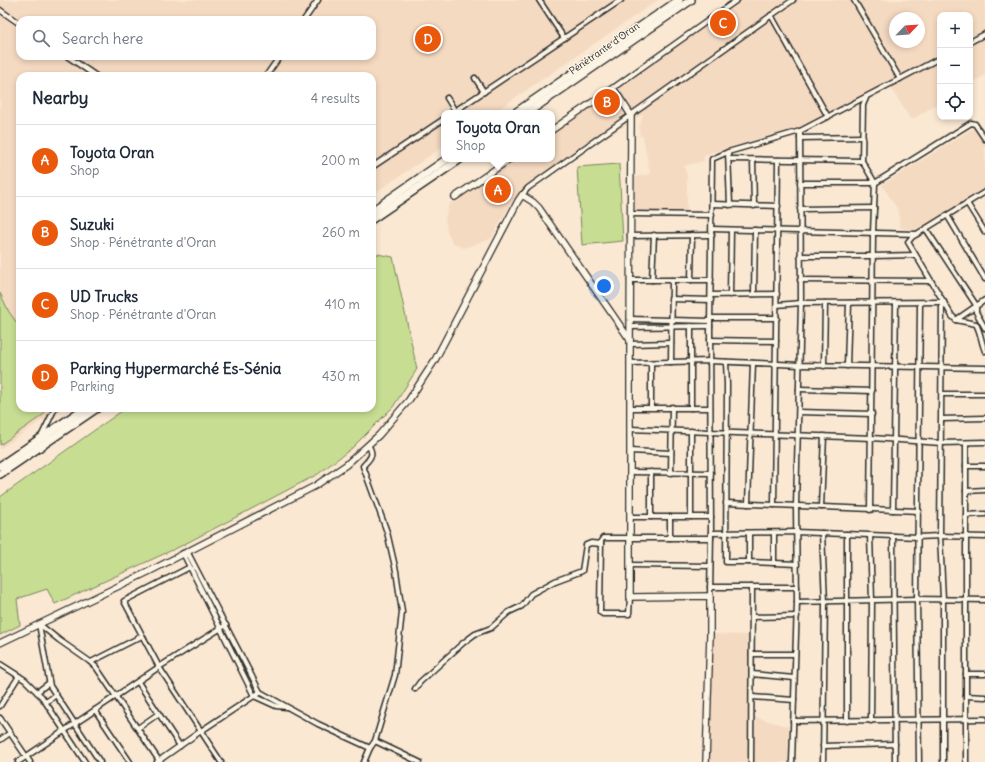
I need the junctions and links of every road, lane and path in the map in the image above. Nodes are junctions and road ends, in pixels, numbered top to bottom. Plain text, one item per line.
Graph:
1 (318, 0) edge
2 (539, 0) edge
3 (621, 0) edge
4 (679, 0) edge
5 (691, 0) edge
6 (737, 0) edge
7 (793, 0) edge
8 (854, 0) edge
9 (0, 10) edge
10 (771, 15) junction
11 (307, 16) edge
12 (16, 21) edge
13 (985, 34) edge
14 (564, 38) junction
15 (973, 40) edge
16 (73, 60) edge
17 (277, 60) edge
18 (937, 60) edge
19 (90, 72) edge
20 (269, 72) edge
21 (475, 78) dead end
22 (900, 79) junction
23 (613, 88) junction
24 (484, 92) junction
25 (447, 98) dead end
26 (866, 98) junction
27 (453, 110) edge
28 (457, 110) edge
29 (519, 110) edge
30 (531, 110) edge
31 (631, 115) junction
32 (828, 117) junction
33 (441, 121) edge
34 (555, 128) edge
35 (800, 131) junction
36 (863, 137) junction
37 (800, 138) junction
38 (985, 139) edge
39 (728, 152) junction
40 (729, 159) junction
41 (753, 160) junction
42 (778, 160) junction
43 (800, 160) junction
44 (862, 161) junction
45 (443, 162) edge
46 (456, 162) edge
47 (506, 162) edge
48 (376, 164) edge
49 (875, 183) junction
50 (800, 184) junction
51 (985, 192) edge
52 (522, 195) junction
53 (455, 197) dead end
54 (967, 203) junction
55 (712, 204) junction
56 (730, 205) junction
57 (754, 206) junction
58 (778, 206) junction
59 (376, 208) edge
60 (874, 208) junction
61 (800, 209) junction
62 (631, 214) junction
63 (712, 215) junction
64 (947, 215) junction
65 (376, 216) edge
66 (712, 229) junction
67 (926, 229) junction
68 (731, 230) junction
69 (755, 230) junction
70 (777, 231) junction
71 (800, 231) junction
72 (985, 232) edge
73 (873, 233) junction
74 (917, 234) junction
75 (654, 235) junction
76 (692, 235) junction
77 (712, 235) junction
78 (630, 236) junction
79 (915, 255) junction
80 (800, 256) junction
81 (873, 256) junction
82 (983, 272) edge
83 (985, 279) edge
84 (630, 280) junction
85 (652, 280) junction
86 (672, 280) junction
87 (690, 280) junction
88 (711, 280) junction
89 (800, 280) junction
90 (873, 281) junction
91 (931, 281) junction
92 (754, 294) junction
93 (777, 294) junction
94 (730, 295) junction
95 (711, 298) junction
96 (672, 299) junction
97 (985, 300) edge
98 (943, 302) junction
99 (800, 303) junction
100 (825, 303) junction
101 (849, 303) junction
102 (873, 303) junction
103 (896, 303) junction
104 (920, 303) junction
105 (777, 305) junction
106 (976, 305) junction
107 (776, 318) junction
108 (630, 319) junction
109 (671, 320) junction
110 (956, 320) junction
111 (710, 322) junction
112 (671, 326) junction
113 (691, 326) junction
114 (630, 327) junction
115 (985, 328) edge
116 (710, 340) junction
117 (776, 341) junction
118 (630, 342) junction
119 (983, 342) edge
120 (671, 343) junction
121 (985, 351) edge
122 (710, 361) junction
123 (671, 362) junction
124 (691, 362) junction
125 (726, 362) junction
126 (630, 363) junction
127 (651, 363) junction
128 (753, 363) junction
129 (776, 364) junction
130 (800, 365) junction
131 (824, 366) junction
132 (847, 366) junction
133 (872, 366) junction
134 (895, 366) junction
135 (919, 367) junction
136 (942, 368) junction
137 (985, 368) edge
138 (799, 389) junction
139 (872, 391) junction
140 (942, 394) junction
141 (985, 394) edge
142 (651, 407) junction
143 (630, 408) junction
144 (672, 408) junction
145 (692, 408) junction
146 (710, 408) junction
147 (53, 412) edge
148 (79, 412) edge
149 (91, 412) edge
150 (799, 412) junction
151 (872, 414) junction
152 (942, 418) junction
153 (985, 418) edge
154 (630, 429) junction
155 (671, 431) junction
156 (691, 431) junction
157 (711, 432) junction
158 (726, 432) junction
159 (751, 433) junction
160 (775, 434) junction
161 (799, 435) junction
162 (824, 436) junction
163 (40, 438) junction
164 (872, 438) junction
165 (895, 439) junction
166 (918, 441) junction
167 (985, 442) edge
168 (941, 443) junction
169 (966, 443) junction
170 (368, 445) junction
171 (630, 451) junction
172 (671, 453) junction
173 (0, 466) edge
174 (966, 466) junction
175 (985, 466) edge
176 (630, 472) junction
177 (651, 472) junction
178 (671, 473) junction
179 (691, 473) junction
180 (711, 473) junction
181 (0, 474) edge
182 (966, 490) junction
183 (985, 490) edge
184 (726, 503) junction
185 (748, 504) junction
186 (774, 505) junction
187 (796, 506) junction
188 (821, 507) junction
189 (870, 510) junction
190 (893, 510) junction
191 (918, 511) junction
192 (985, 514) edge
193 (966, 515) junction
194 (630, 517) junction
195 (651, 517) junction
196 (670, 517) junction
197 (690, 517) junction
198 (711, 517) junction
199 (774, 532) junction
200 (796, 532) junction
201 (711, 533) junction
202 (726, 533) junction
203 (750, 533) junction
204 (822, 533) junction
205 (847, 534) junction
206 (870, 535) junction
207 (893, 536) junction
208 (940, 536) junction
209 (918, 537) junction
210 (966, 537) junction
211 (630, 538) junction
212 (670, 538) junction
213 (711, 538) junction
214 (985, 538) edge
215 (601, 544) junction
216 (185, 552) junction
217 (749, 562) junction
218 (774, 563) junction
219 (797, 564) junction
220 (630, 565) junction
221 (710, 566) junction
222 (190, 567) junction
223 (710, 587) junction
224 (752, 587) junction
225 (797, 587) junction
226 (630, 596) junction
227 (710, 596) junction
228 (917, 599) junction
229 (943, 599) junction
230 (872, 600) junction
231 (894, 600) junction
232 (966, 600) junction
233 (985, 600) edge
234 (847, 601) junction
235 (798, 602) junction
236 (825, 602) junction
237 (797, 616) junction
238 (752, 617) junction
239 (39, 624) junction
240 (226, 625) junction
241 (220, 628) junction
242 (142, 636) junction
243 (0, 643) edge
244 (752, 654) junction
245 (796, 654) junction
246 (91, 662) junction
247 (0, 664) edge
248 (159, 667) junction
249 (752, 674) junction
250 (966, 674) junction
251 (985, 674) edge
252 (19, 676) junction
253 (794, 678) junction
254 (138, 682) junction
255 (49, 683) junction
256 (415, 689) dead end
257 (37, 692) junction
258 (260, 692) junction
259 (56, 695) junction
260 (116, 696) junction
261 (254, 696) junction
262 (966, 696) junction
263 (752, 697) junction
264 (985, 697) edge
265 (794, 700) junction
266 (46, 702) junction
267 (0, 706) edge
268 (290, 708) junction
269 (95, 710) junction
270 (158, 714) junction
271 (0, 718) edge
272 (985, 719) edge
273 (943, 720) junction
274 (966, 720) junction
275 (823, 721) junction
276 (847, 721) junction
277 (871, 721) junction
278 (895, 721) junction
279 (920, 721) junction
280 (793, 722) junction
281 (75, 724) junction
282 (138, 728) junction
283 (64, 730) junction
284 (201, 731) junction
285 (10, 733) junction
286 (0, 740) edge
287 (375, 741) junction
288 (895, 744) junction
289 (180, 746) junction
290 (823, 746) junction
291 (370, 748) junction
292 (26, 756) junction
293 (159, 761) edge
294 (18, 762) edge
295 (30, 762) edge
296 (86, 762) edge
297 (100, 762) edge
298 (130, 762) edge
299 (222, 762) edge
300 (364, 762) edge
301 (419, 762) edge
302 (706, 762) edge
303 (751, 762) edge
304 (792, 762) edge
305 (823, 762) edge
306 (895, 762) edge
307 (919, 762) edge
308 (943, 762) edge
309 (966, 762) edge

1 - 11 street
2 - 14 street
3 - 14 street
4 - 29 highway, Pénétrante d'Oran
5 - 30 highway, Pénétrante d'Oran
6 - 23 street
7 - 10 street
8 - 22 street
9 - 12 street
10 - 31 street
10 - 32 street
13 - 15 street
14 - 24 street
16 - 19 street
17 - 20 street
18 - 22 street
21 - 24 street
22 - 26 street
23 - 31 street
23 - 34 street
24 - 28 street
25 - 27 street
26 - 32 street
26 - 36 street
31 - 52 street
31 - 62 street
32 - 35 street
33 - 48 street
35 - 37 street
35 - 39 street
36 - 37 street
36 - 44 street
37 - 43 street
38 - 49 street
39 - 40 street
39 - 55 street
40 - 41 street
40 - 56 street
41 - 42 street
41 - 57 street
42 - 43 street
42 - 58 street
43 - 44 street
43 - 50 street
44 - 49 street
45 - 59 highway
46 - 65 highway
47 - 53 street
49 - 50 street
49 - 60 street
50 - 61 street
51 - 54 street
52 - 118 street
52 - 170 street
54 - 64 street
54 - 72 street
55 - 56 street
55 - 63 street
56 - 57 street
57 - 58 street
58 - 70 street
60 - 61 street
60 - 73 street
61 - 71 street
62 - 63 street
62 - 78 street
63 - 66 street
64 - 67 street
64 - 82 street
66 - 68 street
66 - 77 street
67 - 74 street
67 - 106 street
68 - 69 street
68 - 94 street
69 - 70 street
69 - 92 street
70 - 71 street
70 - 93 street
71 - 73 street
71 - 80 street
73 - 74 street
73 - 81 street
74 - 79 street
75 - 76 street
75 - 78 street
75 - 85 street
76 - 77 street
76 - 87 street
77 - 88 street
78 - 84 street
79 - 81 street
79 - 91 street
80 - 81 street
80 - 89 street
81 - 90 street
82 - 83 street
84 - 85 street
84 - 108 street
85 - 86 street
86 - 87 street
86 - 96 street
87 - 88 street
88 - 95 street
89 - 90 street
89 - 99 street
90 - 91 street
90 - 102 street
91 - 98 street
92 - 93 street
92 - 94 street
93 - 105 street
94 - 95 street
95 - 96 street
95 - 111 street
96 - 109 street
97 - 106 street
98 - 104 street
98 - 110 street
98 - 136 street
99 - 100 street
99 - 105 street
99 - 130 street
100 - 101 street
100 - 131 street
101 - 102 street
101 - 132 street
102 - 103 street
102 - 133 street
103 - 104 street
103 - 134 street
104 - 135 street
105 - 107 street
106 - 110 street
106 - 115 street
107 - 111 street
107 - 117 street
108 - 109 street
108 - 114 street
109 - 111 street
109 - 112 street
110 - 119 street
111 - 113 street
111 - 116 street
112 - 113 street
112 - 114 street
112 - 120 street
113 - 124 street
114 - 118 street
116 - 117 street
116 - 122 street
117 - 129 street
118 - 120 street
118 - 126 street
119 - 121 street
120 - 123 street
122 - 124 street
122 - 125 street
122 - 146 street
123 - 124 street
123 - 127 street
124 - 145 street
125 - 128 street
125 - 158 street
126 - 127 street
126 - 143 street
127 - 142 street
128 - 129 street
128 - 159 street
129 - 130 street
129 - 160 street
130 - 131 street
130 - 138 street
131 - 132 street
132 - 133 street
133 - 134 street
133 - 139 street
134 - 135 street
134 - 165 street
135 - 136 street
135 - 166 street
136 - 137 street
136 - 140 street
138 - 139 street
138 - 150 street
139 - 151 street
140 - 141 street
140 - 152 street
142 - 143 street
142 - 144 street
143 - 154 street
144 - 145 street
144 - 155 street
145 - 146 street
146 - 157 street
147 - 163 street
148 - 163 highway
149 - 181 highway
150 - 151 street
150 - 161 street
151 - 164 street
152 - 153 street
152 - 168 street
154 - 155 street
154 - 171 street
155 - 156 street
155 - 172 street
156 - 157 street
156 - 179 street
157 - 158 street
157 - 180 street
158 - 159 street
158 - 184 street
159 - 160 street
159 - 185 street
160 - 161 street
160 - 186 street
161 - 162 street
161 - 187 street
162 - 164 street
162 - 188 street
163 - 173 highway
164 - 165 street
164 - 189 street
165 - 166 street
165 - 190 street
166 - 168 street
166 - 191 street
167 - 169 street
168 - 169 street
168 - 208 street
169 - 174 street
170 - 216 street
170 - 287 street
171 - 172 street
171 - 176 street
172 - 178 street
174 - 175 street
174 - 182 street
176 - 177 street
176 - 194 street
177 - 178 street
177 - 195 street
178 - 179 street
179 - 180 street
179 - 197 street
180 - 198 street
182 - 183 street
182 - 193 street
184 - 185 street
184 - 202 street
185 - 186 street
186 - 187 street
187 - 188 street
187 - 200 street
188 - 189 street
189 - 190 street
190 - 191 street
191 - 209 street
192 - 193 street
193 - 210 street
194 - 195 street
194 - 211 street
195 - 196 street
196 - 197 street
196 - 212 street
197 - 198 street
198 - 201 street
199 - 200 street
199 - 203 street
199 - 218 street
200 - 204 street
200 - 219 street
201 - 202 street
201 - 213 street
202 - 203 street
202 - 217 street
203 - 217 street
204 - 205 street
204 - 236 street
205 - 206 street
205 - 234 street
206 - 207 street
206 - 230 street
207 - 209 street
207 - 231 street
208 - 209 street
208 - 210 street
208 - 229 street
209 - 228 street
210 - 214 street
210 - 232 street
211 - 212 street
211 - 215 street
211 - 220 street
212 - 213 street
213 - 221 street
215 - 226 street
215 - 256 street
216 - 222 street
216 - 239 street
216 - 240 street
217 - 218 street
218 - 219 street
219 - 225 street
220 - 221 street
220 - 226 street
221 - 223 street
222 - 241 street
222 - 242 street
223 - 224 street
223 - 227 street
224 - 225 street
224 - 238 street
225 - 235 street
226 - 227 street
227 - 302 street
228 - 229 street
228 - 231 street
228 - 279 street
229 - 232 street
229 - 273 street
230 - 231 street
230 - 234 street
230 - 277 street
231 - 278 street
232 - 233 street
232 - 250 street
234 - 236 street
234 - 276 street
235 - 236 street
235 - 237 street
236 - 275 street
237 - 238 street
237 - 245 street
238 - 244 street
239 - 243 street
239 - 246 street
239 - 255 street
240 - 241 street
240 - 258 street
241 - 248 street
241 - 261 street
242 - 246 street
242 - 248 street
244 - 245 street
244 - 249 street
245 - 253 street
246 - 260 street
247 - 252 street
248 - 254 street
248 - 284 street
249 - 253 street
249 - 263 street
250 - 251 street
250 - 262 street
252 - 257 street
252 - 267 street
253 - 265 street
254 - 260 street
254 - 270 street
255 - 257 street
255 - 259 street
257 - 266 street
258 - 261 street
258 - 268 street
259 - 266 street
259 - 281 street
260 - 269 street
260 - 282 street
261 - 268 street
261 - 284 street
262 - 264 street
262 - 274 street
263 - 265 street
263 - 303 street
265 - 280 street
266 - 283 street
268 - 291 street
269 - 281 street
269 - 298 street
270 - 282 street
270 - 289 street
271 - 285 street
272 - 274 street
273 - 274 street
273 - 279 street
273 - 308 street
274 - 309 street
275 - 276 street
275 - 280 street
275 - 290 street
276 - 277 street
277 - 278 street
278 - 279 street
278 - 288 street
279 - 307 street
280 - 304 street
281 - 283 street
281 - 297 street
282 - 293 street
283 - 292 street
283 - 296 street
284 - 289 street
284 - 299 street
285 - 286 street
285 - 292 street
287 - 291 street
287 - 301 street
288 - 290 street
288 - 306 street
289 - 293 street
290 - 305 street
291 - 300 street
292 - 294 street
292 - 295 street

